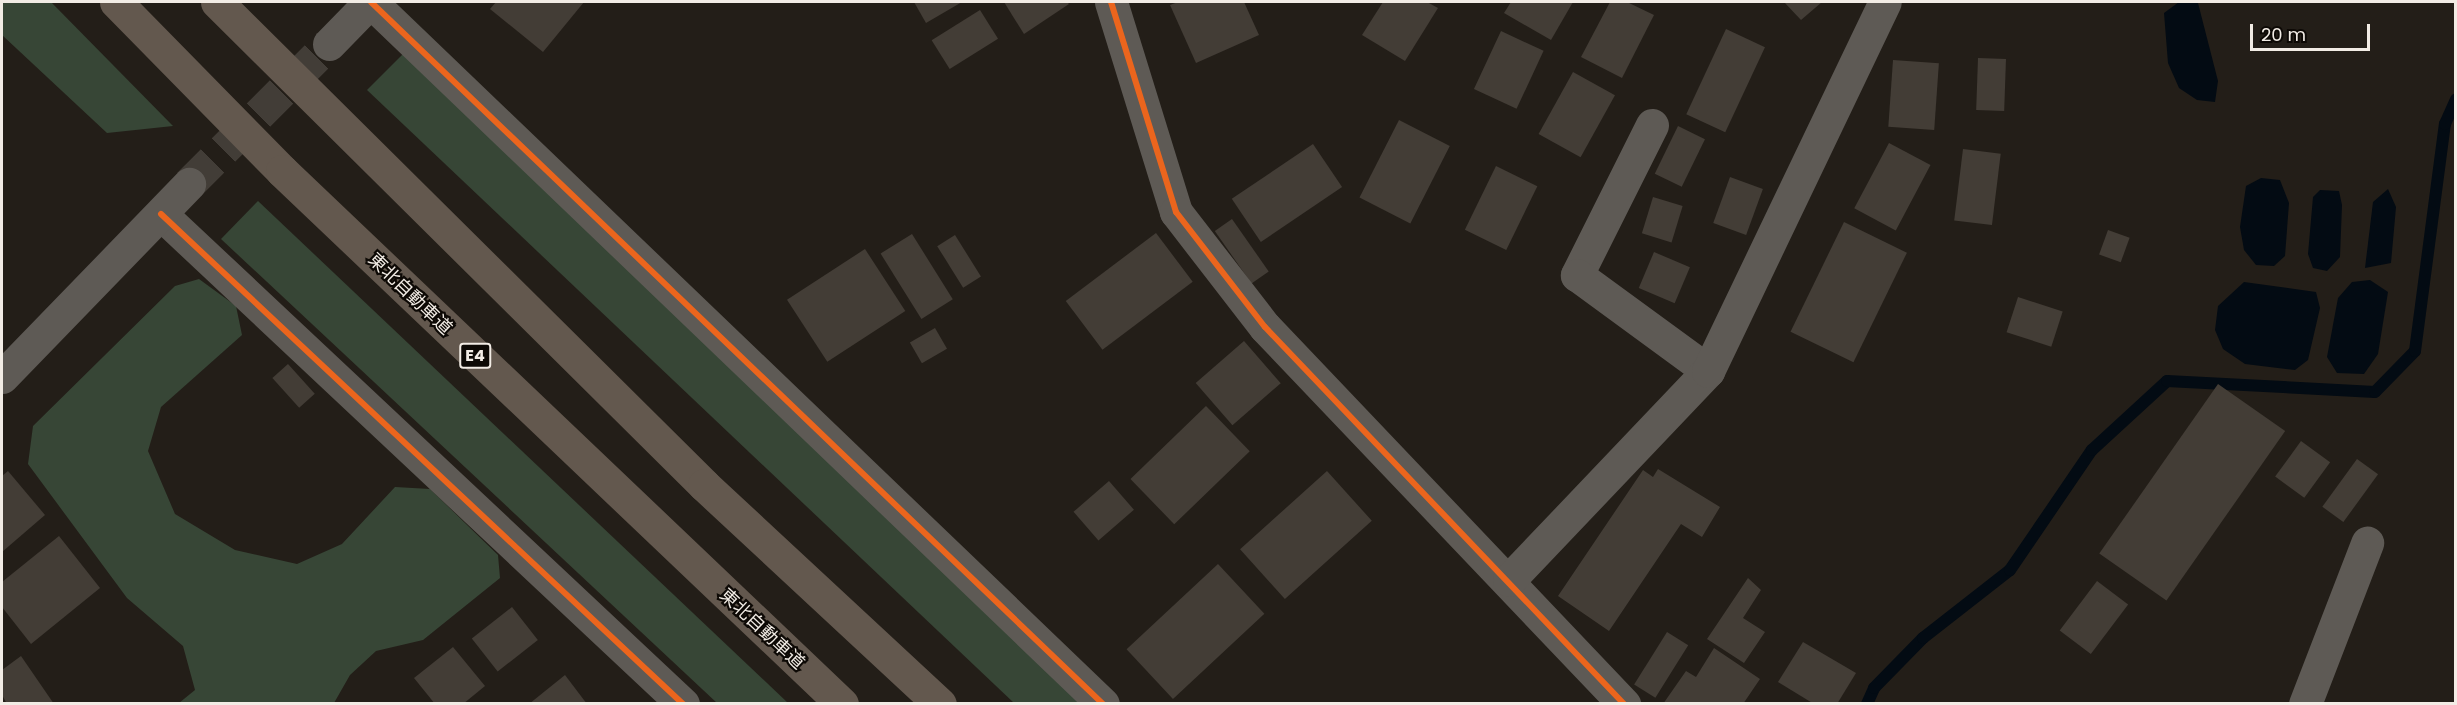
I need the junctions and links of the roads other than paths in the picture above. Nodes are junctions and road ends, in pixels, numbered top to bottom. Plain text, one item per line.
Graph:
1 (116, 2) edge
2 (217, 2) edge
3 (371, 2) edge
4 (1111, 2) edge
5 (1885, 2) edge
6 (329, 44) tunnel mouth
7 (1652, 126) dead end
8 (189, 184) tunnel mouth
9 (161, 214) junction
10 (1708, 371) junction
11 (2, 377) edge
12 (2367, 543) dead end
13 (1509, 580) junction
14 (1623, 703) edge
15 (683, 704) edge
16 (842, 704) edge
17 (940, 704) edge
18 (1103, 704) edge
19 (2305, 704) edge

1 - 16 highway, 東北自動車道 / E4
2 - 17 highway
3 - 6 street
3 - 18 street
4 - 13 street
5 - 10 street
7 - 10 street
8 - 9 street
9 - 11 street
9 - 15 street
10 - 13 street
12 - 19 street
13 - 14 street

